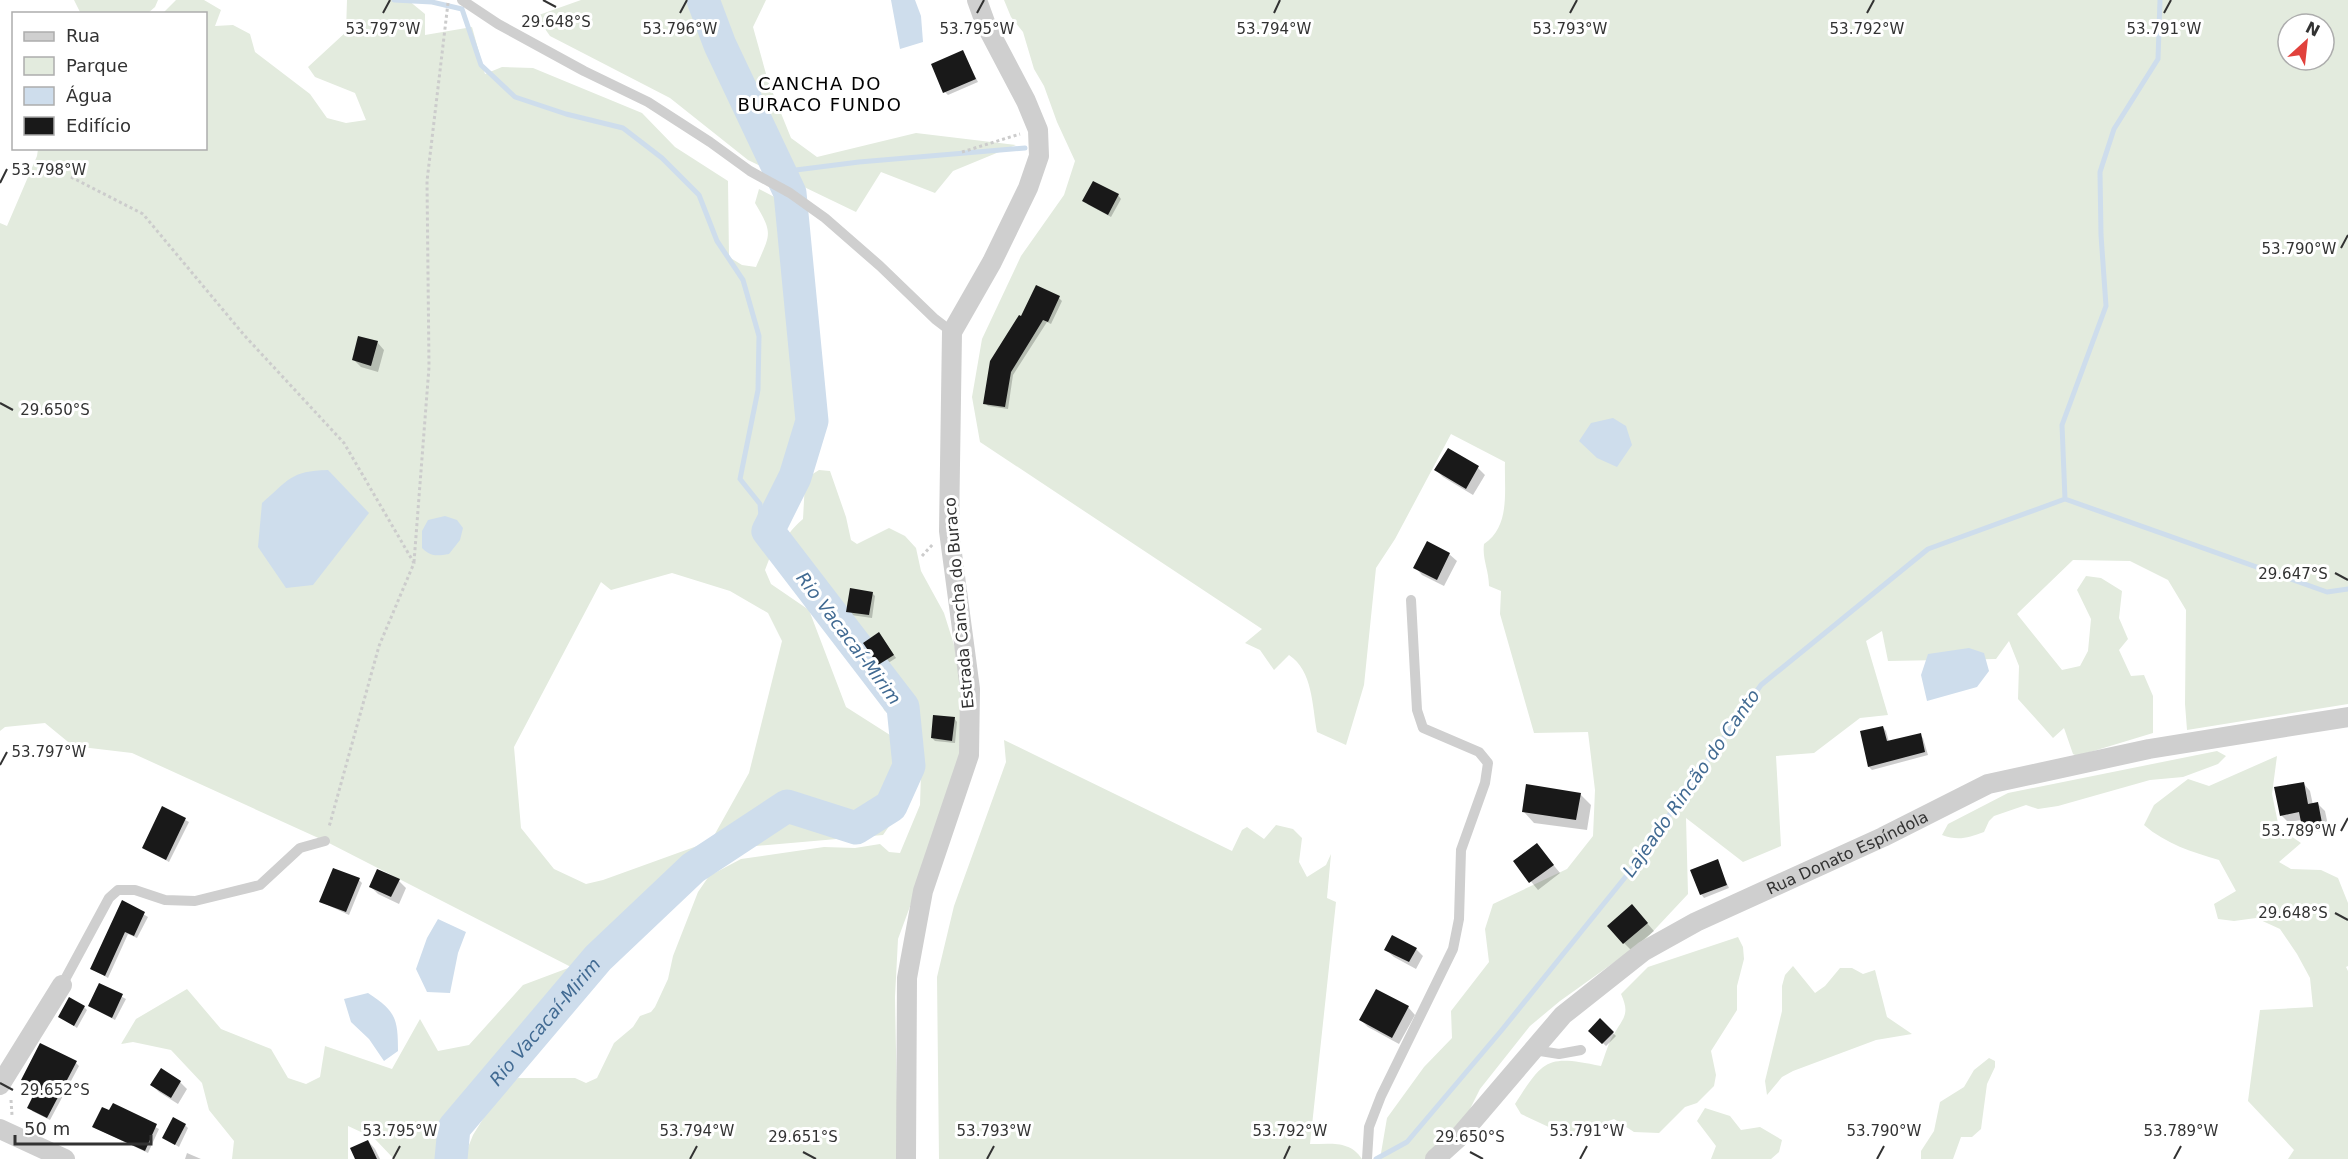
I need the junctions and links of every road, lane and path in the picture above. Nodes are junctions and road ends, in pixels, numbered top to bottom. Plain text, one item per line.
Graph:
1 (448, 0) edge
2 (462, 0) edge
3 (977, 0) edge
4 (1038, 130) junction
5 (962, 152) dead end
6 (71, 177) dead end
7 (952, 332) junction
8 (414, 563) junction
9 (1411, 600) dead end
10 (2348, 717) edge
11 (325, 841) joint
12 (62, 985) joint
13 (1534, 1050) junction
14 (1581, 1050) dead end
15 (5, 1092) edge
16 (5, 1124) edge
17 (65, 1159) edge
18 (906, 1159) edge
19 (1367, 1159) edge
20 (1435, 1159) edge

1 - 8 path
2 - 7 lane
3 - 4 street, Estrada Cancha do Buraco
4 - 5 path
4 - 7 street, Estrada Cancha do Buraco
6 - 8 path
7 - 18 street, Estrada Cancha do Buraco
8 - 11 path
9 - 19 lane
10 - 13 street, Rua Donato Espíndola
11 - 12 lane
12 - 15 street
13 - 14 lane
13 - 20 street, Rua Donato Espíndola
15 - 16 path
16 - 17 street

